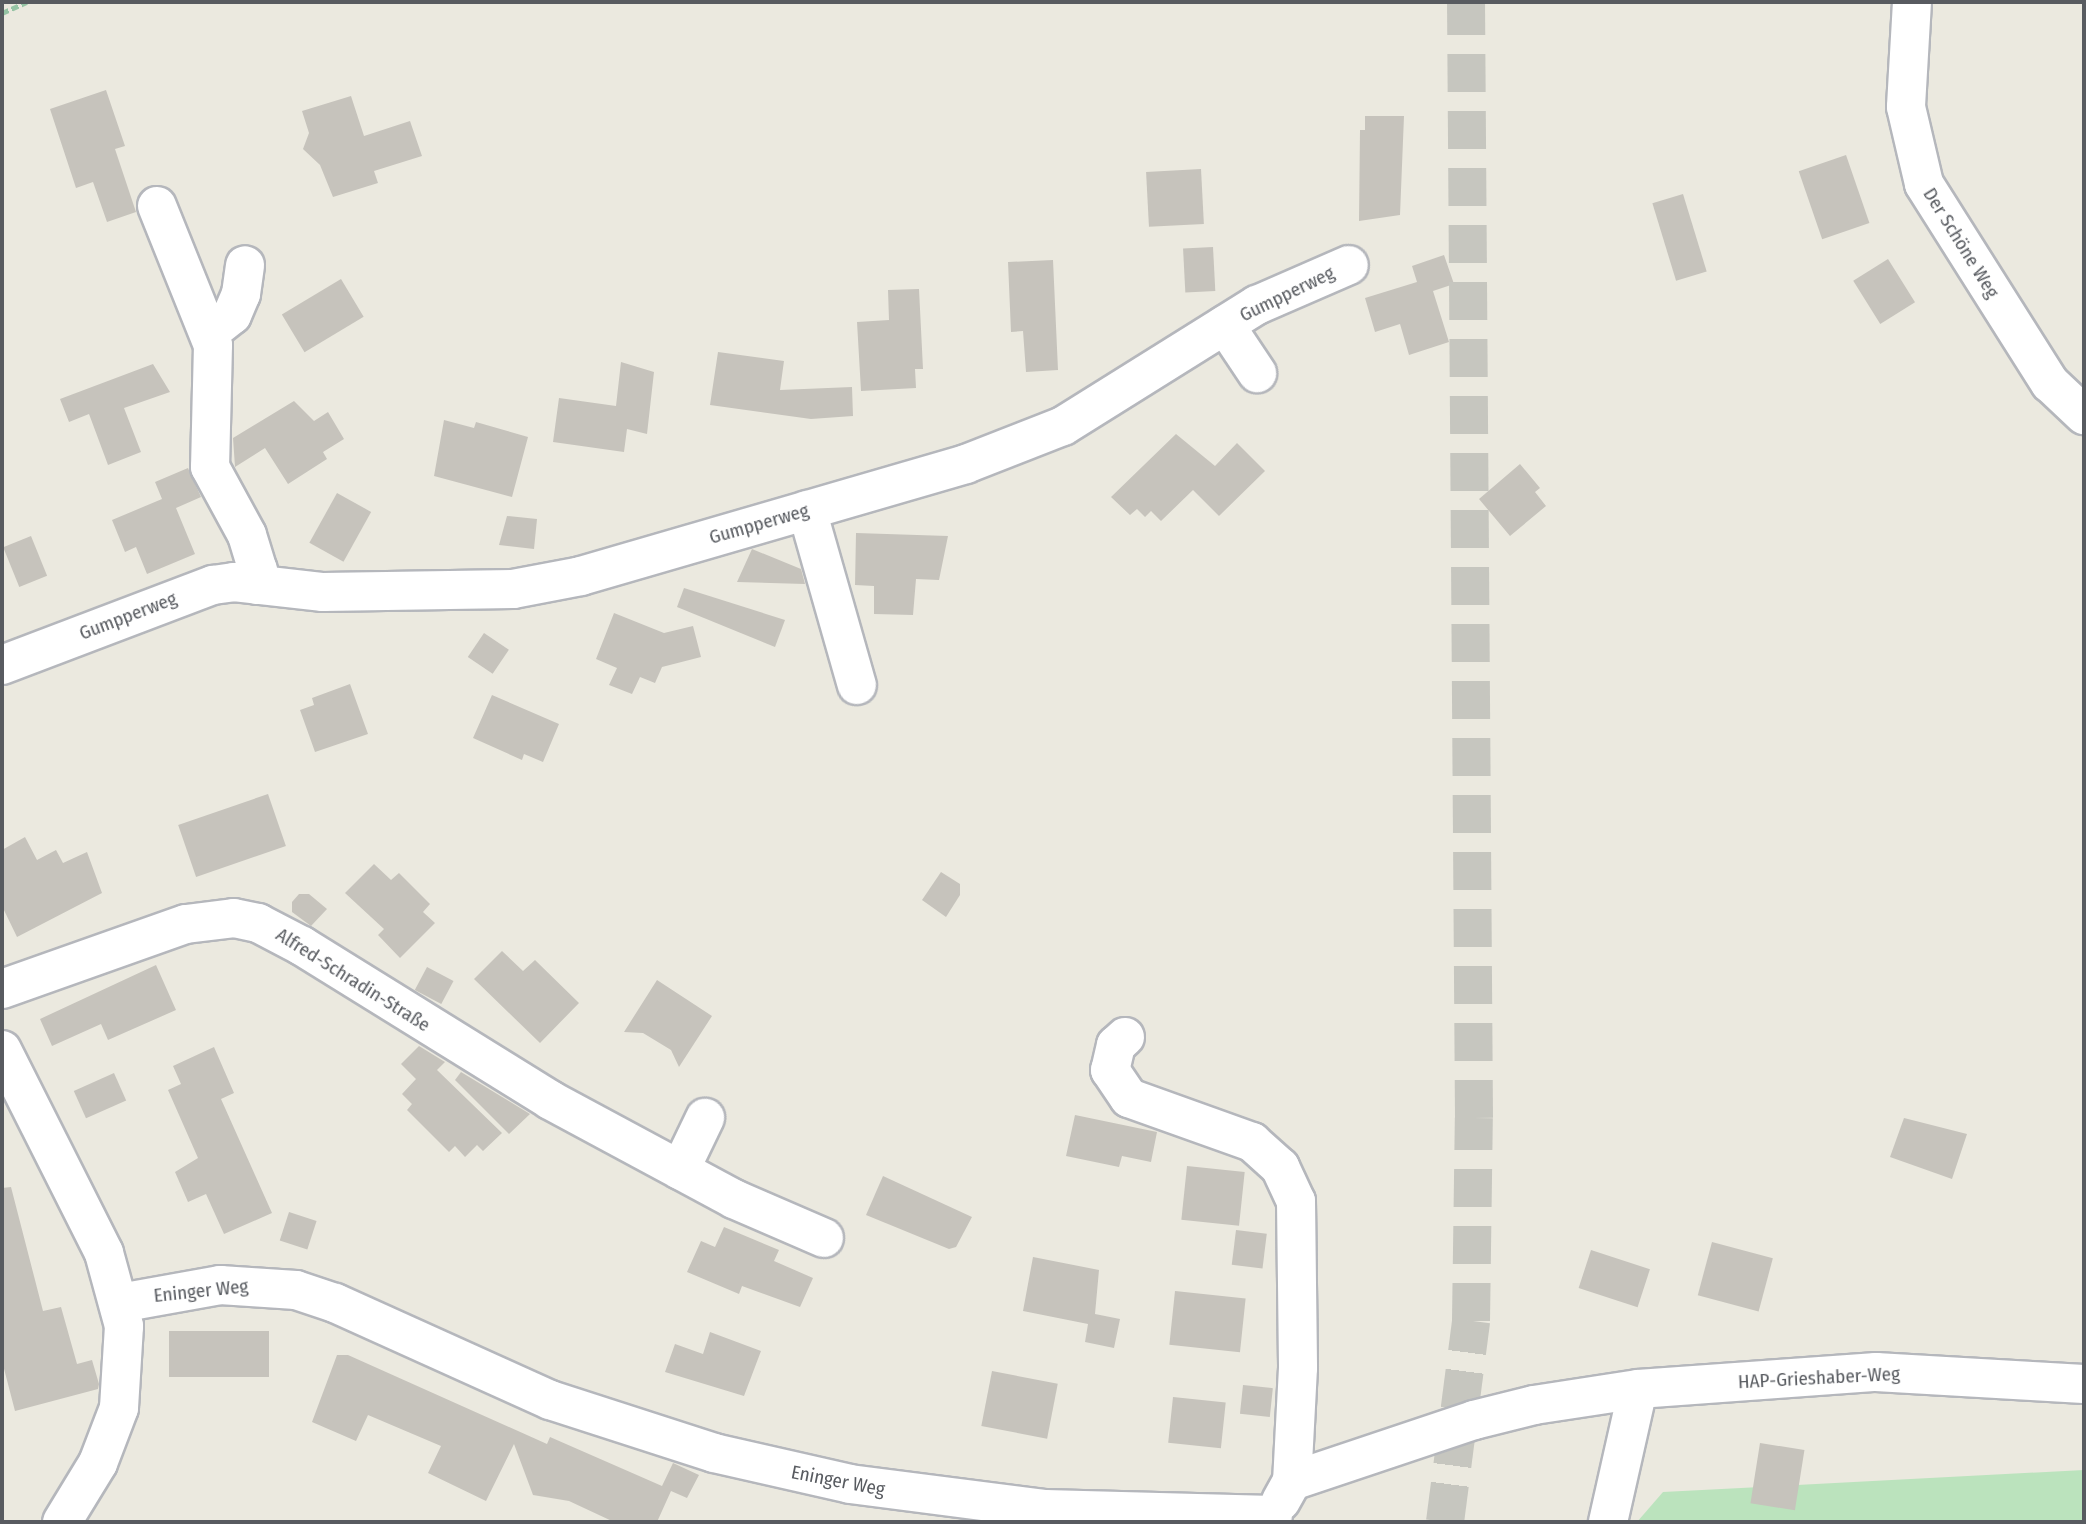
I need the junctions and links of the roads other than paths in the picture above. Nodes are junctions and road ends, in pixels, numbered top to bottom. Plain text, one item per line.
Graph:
1 (1912, 2) edge
2 (158, 206) dead end
3 (245, 265) dead end
4 (1349, 265) dead end
5 (1225, 326) junction
6 (209, 333) junction
7 (1256, 373) dead end
8 (2084, 415) edge
9 (807, 510) junction
10 (257, 584) junction
11 (2, 665) edge
12 (857, 685) dead end
13 (2, 989) edge
14 (1125, 1037) dead end
15 (2, 1050) edge
16 (705, 1118) dead end
17 (680, 1170) junction
18 (824, 1238) dead end
19 (120, 1303) junction
20 (2084, 1384) edge
21 (1639, 1389) junction
22 (1292, 1481) junction
23 (1273, 1518) edge
24 (62, 1522) edge
25 (1608, 1522) edge

1 - 8 street, Der Schöne Weg
2 - 6 street
3 - 6 street
4 - 5 street, Gumpperweg
5 - 7 street, Gumpperweg
5 - 9 street, Gumpperweg
6 - 10 street
9 - 10 street, Gumpperweg
9 - 12 street
10 - 11 street, Gumpperweg
13 - 17 street, Alfred-Schradin-Straße
14 - 22 street, Eninger Weg
15 - 19 street
16 - 17 street
17 - 18 street, Alfred-Schradin-Straße
19 - 23 street, Eninger Weg
19 - 24 street
20 - 21 street, HAP-Grieshaber-Weg
21 - 22 street, HAP-Grieshaber-Weg
21 - 25 street
22 - 23 street, Eninger Weg

